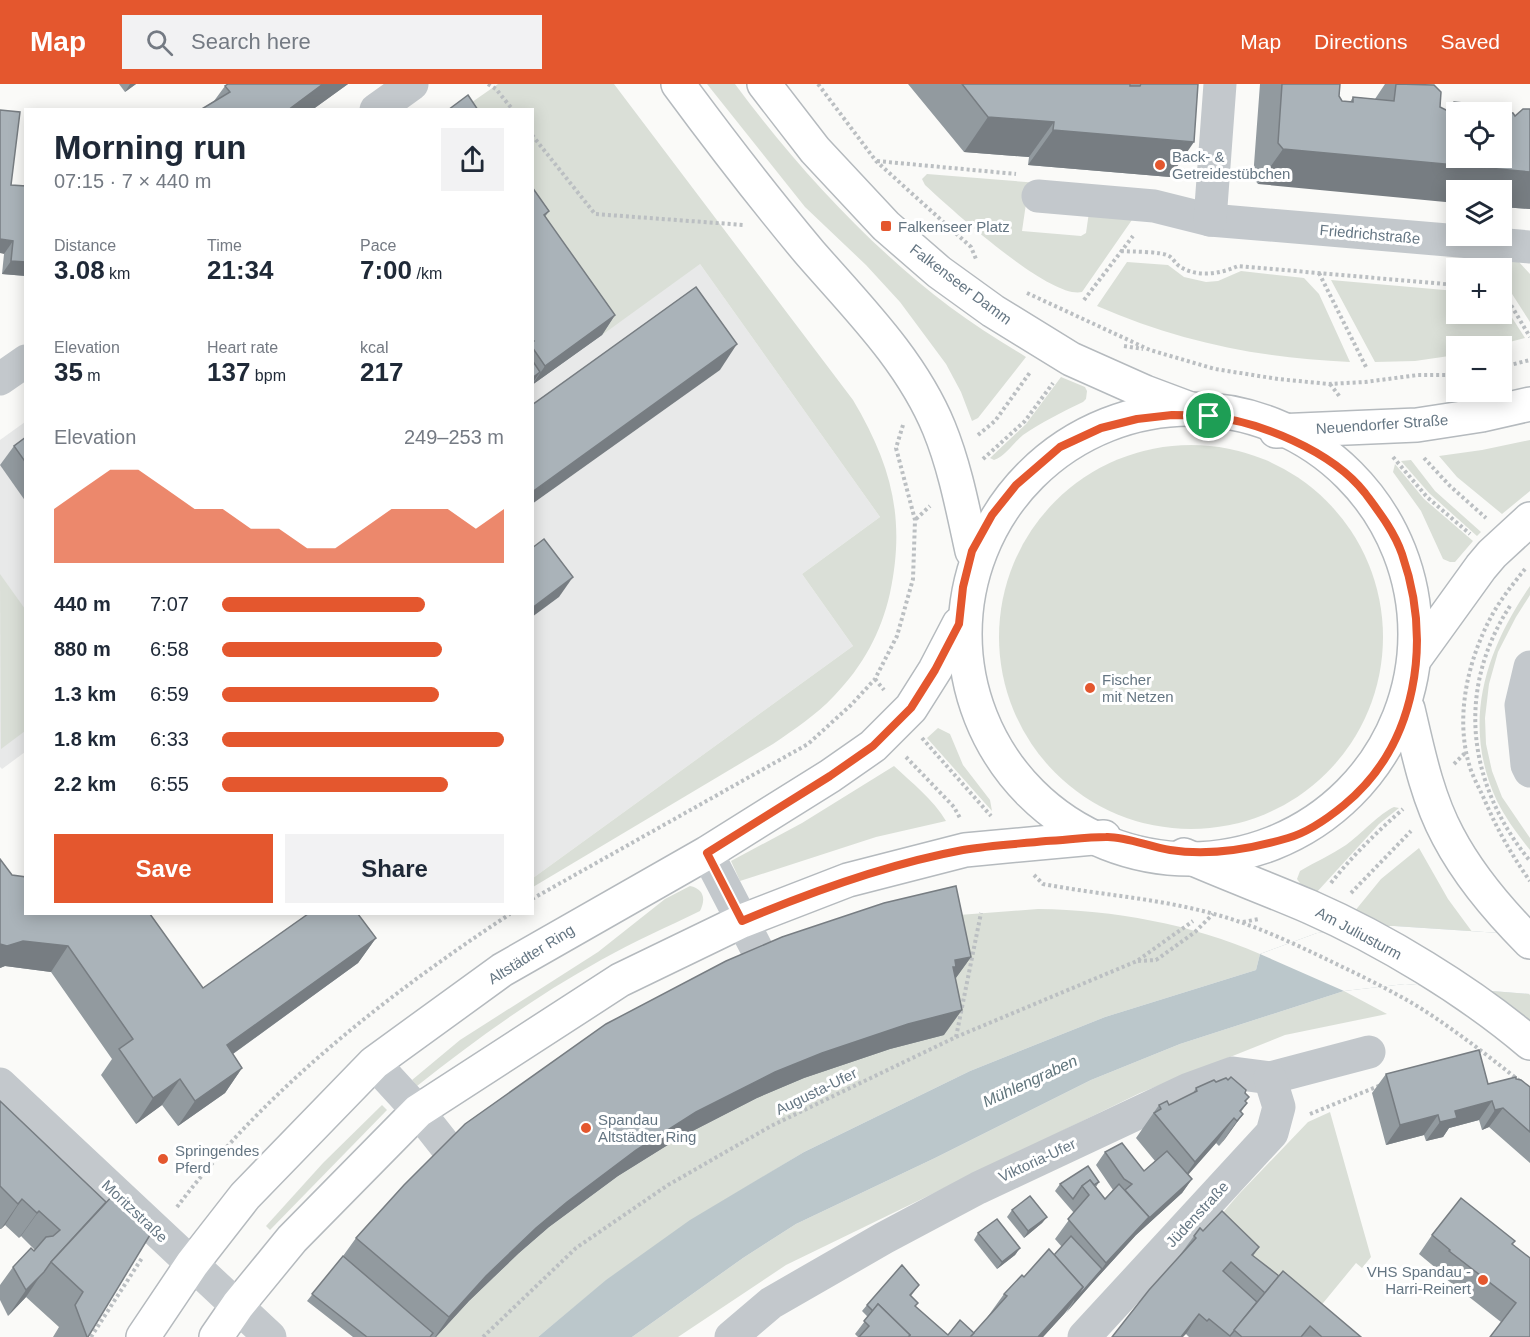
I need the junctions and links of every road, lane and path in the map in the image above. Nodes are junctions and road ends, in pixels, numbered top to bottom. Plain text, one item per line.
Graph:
1 (412, 84) edge
2 (488, 84) edge
3 (678, 84) edge
4 (764, 84) edge
5 (818, 84) edge
6 (1220, 84) edge
7 (379, 108) edge
8 (511, 108) edge
9 (534, 137) edge
10 (1038, 196) dead end
11 (1155, 206) junction
12 (1210, 220) junction
13 (744, 225) dead end
14 (1530, 247) edge
15 (1121, 251) junction
16 (984, 265) dead end
17 (1319, 273) junction
18 (1446, 284) edge
19 (1018, 289) dead end
20 (1084, 300) dead end
21 (1512, 307) edge
22 (1530, 337) edge
23 (1530, 360) edge
24 (24, 362) edge
25 (1037, 363) dead end
26 (1512, 364) edge
27 (1367, 369) dead end
28 (1059, 374) dead end
29 (1446, 375) edge
30 (0, 379) edge
31 (1329, 384) junction
32 (1339, 395) dead end
33 (1530, 404) edge
34 (1209, 416) junction
35 (1268, 432) junction
36 (978, 435) dead end
37 (896, 448) dead end
38 (988, 454) dead end
39 (1424, 458) dead end
40 (1397, 462) dead end
41 (929, 507) dead end
42 (1530, 519) edge
43 (915, 520) junction
44 (1491, 523) dead end
45 (1475, 538) dead end
46 (972, 551) junction
47 (1530, 564) edge
48 (959, 624) junction
49 (1416, 657) junction
50 (1530, 667) edge
51 (875, 679) junction
52 (885, 692) dead end
53 (1408, 709) junction
54 (924, 741) dead end
55 (1466, 752) junction
56 (905, 756) dead end
57 (1456, 761) dead end
58 (1530, 771) edge
59 (1401, 811) dead end
60 (989, 813) dead end
61 (960, 819) dead end
62 (1411, 831) dead end
63 (1109, 836) junction
64 (1174, 850) junction
65 (707, 853) junction
66 (1036, 878) dead end
67 (1530, 881) edge
68 (1328, 887) dead end
69 (1347, 897) dead end
70 (534, 898) edge
71 (981, 913) dead end
72 (1214, 914) junction
73 (1264, 918) dead end
74 (742, 921) junction
75 (1193, 921) dead end
76 (1241, 922) junction
77 (1526, 938) edge
78 (1137, 961) junction
79 (764, 963) edge
80 (956, 1037) junction
81 (1530, 1043) edge
82 (1369, 1052) dead end
83 (374, 1063) junction
84 (1270, 1078) junction
85 (1389, 1082) edge
86 (0, 1084) edge
87 (1525, 1085) edge
88 (418, 1111) junction
89 (1272, 1133) junction
90 (448, 1149) edge
91 (192, 1264) junction
92 (237, 1305) junction
93 (143, 1337) edge
94 (216, 1337) edge
95 (270, 1337) edge
96 (483, 1337) edge
97 (731, 1337) edge
98 (1084, 1337) edge

1 - 7 street
2 - 8 path
3 - 46 main road
4 - 34 main road, Falkenseer Damm
5 - 16 path
6 - 12 street
9 - 13 path
10 - 11 street, Friedrichstraße
11 - 12 street, Friedrichstraße
11 - 15 path
12 - 14 street, Friedrichstraße
15 - 17 path
15 - 20 path
17 - 18 path
17 - 27 path
19 - 31 path
21 - 22 path
23 - 26 path
24 - 30 street
25 - 36 path
28 - 38 path
29 - 31 path
31 - 32 path
33 - 35 main road, Neuendorfer Straße
34 - 35 main road
34 - 46 main road
35 - 49 main road
37 - 43 path
39 - 44 path
40 - 45 path
41 - 43 path
42 - 49 main road
43 - 51 path
46 - 48 main road
47 - 55 path
48 - 63 main road
48 - 65 main road, Altstädter Ring
49 - 53 main road
50 - 58 street
51 - 52 path
51 - 70 path
53 - 64 main road
53 - 77 main road
54 - 60 path
55 - 57 path
55 - 67 path
56 - 61 path
59 - 68 path
62 - 69 path
63 - 64 main road
63 - 74 main road
64 - 81 main road, Am Juliusturm
65 - 74 street
65 - 83 main road, Altstädter Ring
66 - 72 path
71 - 80 path
72 - 76 path
72 - 78 path
73 - 76 path
74 - 79 street
74 - 88 main road
75 - 78 path, Augusta-Ufer
76 - 87 path
78 - 80 path, Augusta-Ufer
80 - 96 path, Augusta-Ufer
82 - 84 street, Viktoria-Ufer
83 - 88 street
83 - 91 main road, Altstädter Ring
84 - 89 street
84 - 97 street, Viktoria-Ufer
85 - 89 path
86 - 91 street, Moritzstraße
88 - 90 street
88 - 92 main road
89 - 98 street, Jüdenstraße
91 - 92 street, Moritzstraße
91 - 93 main road, Altstädter Ring
92 - 94 main road
92 - 95 street, Moritzstraße

